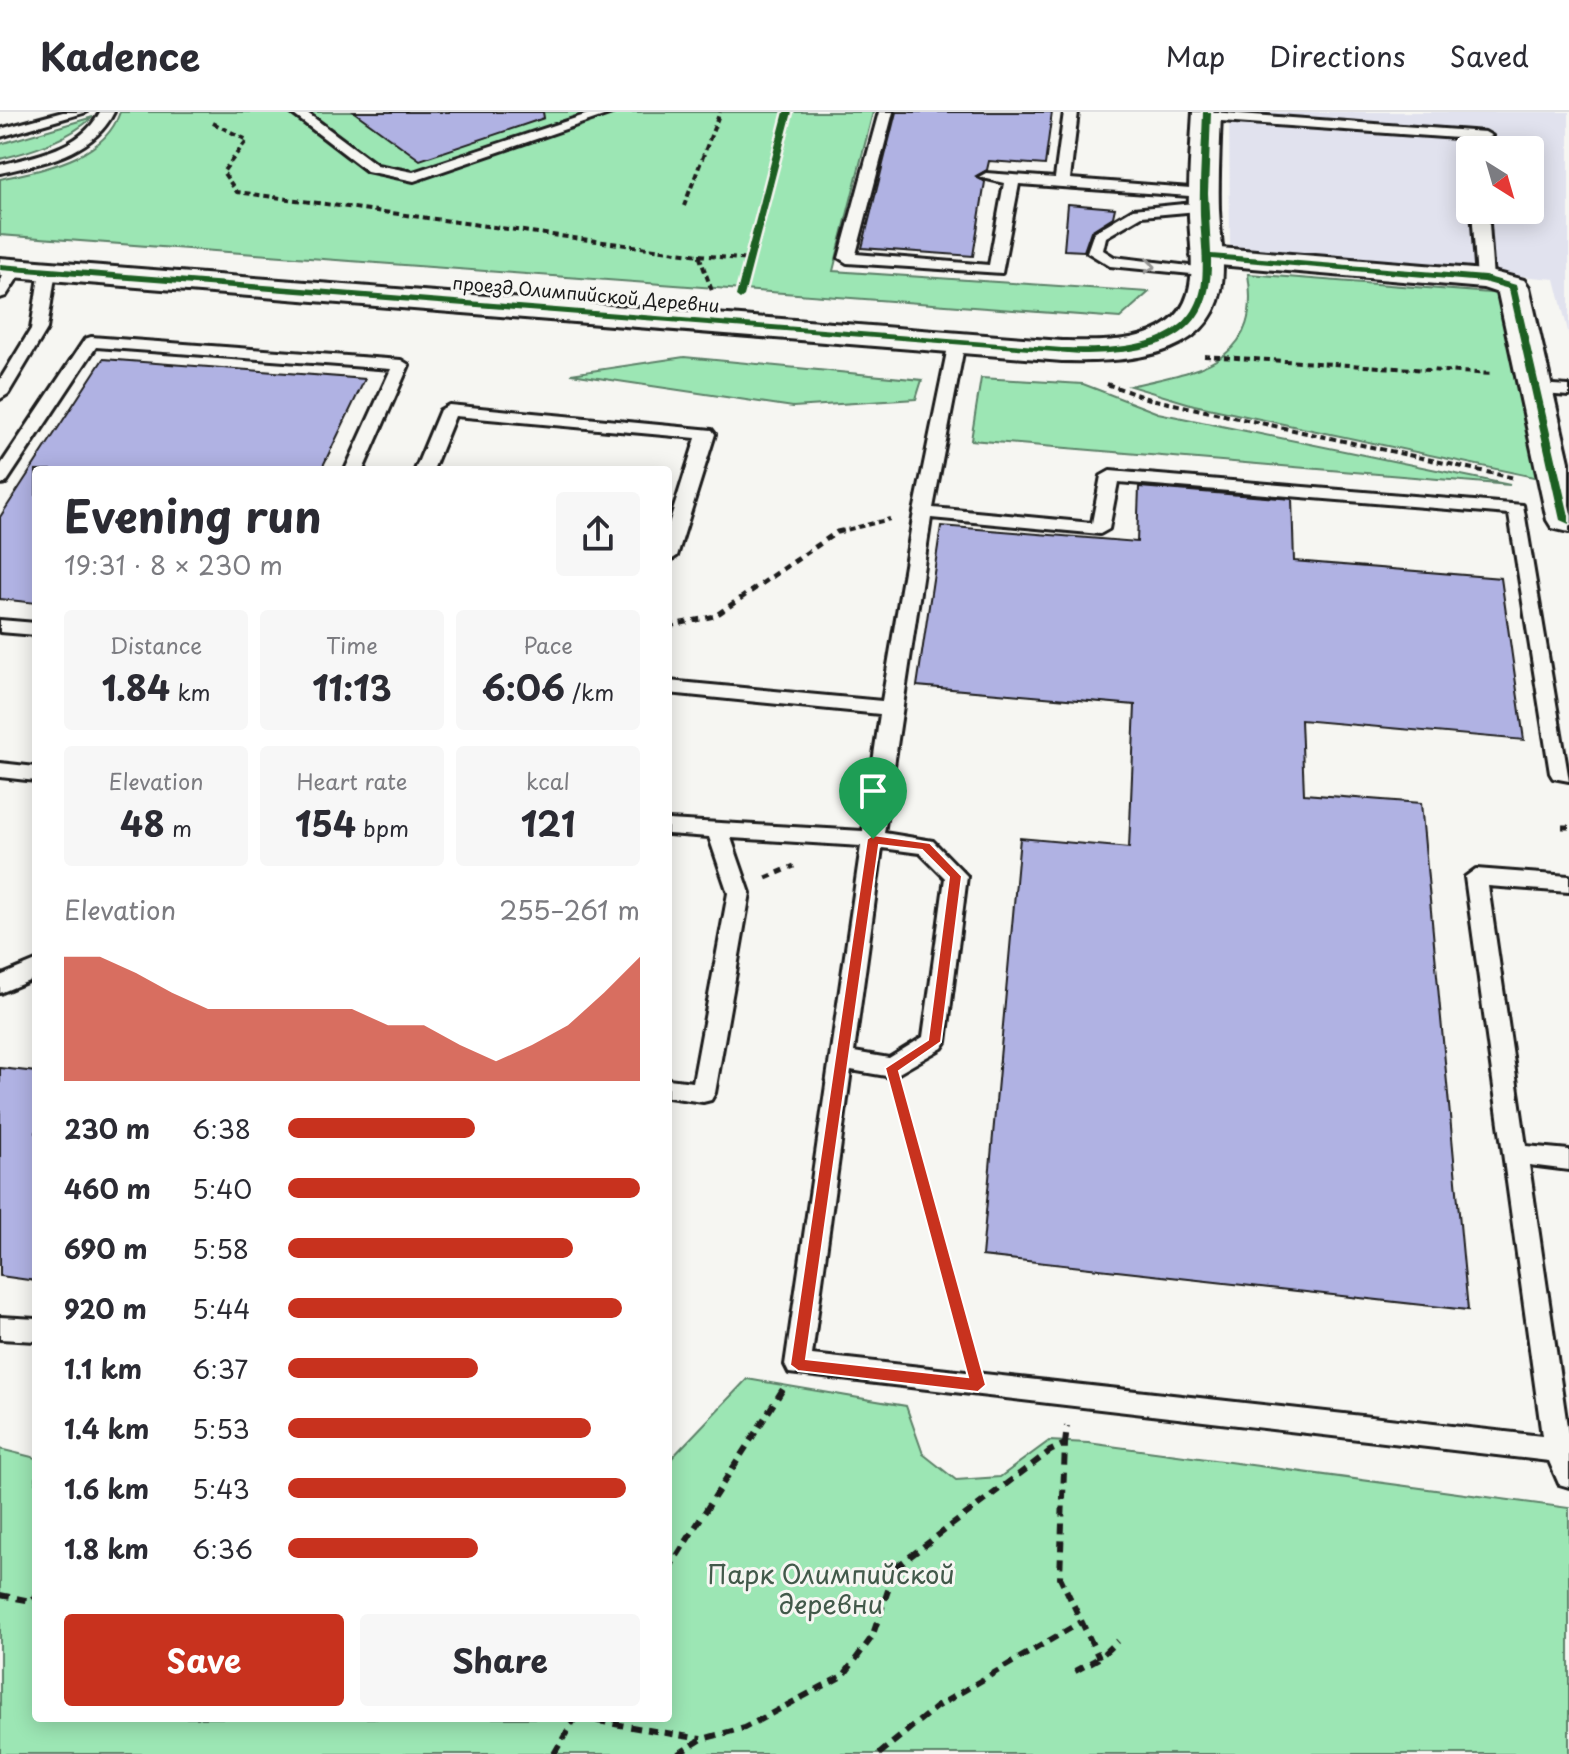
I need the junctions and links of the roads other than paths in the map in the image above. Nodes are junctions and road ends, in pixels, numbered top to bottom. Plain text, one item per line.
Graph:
1 (79, 112) edge
2 (107, 112) edge
3 (297, 112) edge
4 (608, 112) edge
5 (886, 112) edge
6 (1071, 112) edge
7 (1207, 114) edge
8 (0, 133) edge
9 (1485, 136) dead end
10 (0, 169) edge
11 (986, 177) dead end
12 (1012, 179) junction
13 (1062, 183) junction
14 (1204, 200) junction
15 (1481, 224) edge
16 (1207, 264) junction
17 (48, 270) junction
18 (5, 276) edge
19 (1485, 279) junction
20 (957, 342) junction
21 (1534, 383) junction
22 (1569, 391) edge
23 (0, 394) edge
24 (356, 466) edge
25 (426, 466) edge
26 (0, 479) edge
27 (923, 512) junction
28 (1569, 521) edge
29 (672, 543) edge
30 (0, 626) edge
31 (32, 629) edge
32 (672, 687) edge
33 (891, 708) junction
34 (0, 770) edge
35 (32, 774) edge
36 (1569, 774) edge
37 (672, 827) edge
38 (718, 832) junction
39 (873, 839) junction
40 (1569, 884) edge
41 (32, 973) edge
42 (0, 985) edge
43 (841, 1059) junction
44 (672, 1089) edge
45 (1515, 1154) junction
46 (1569, 1160) edge
47 (0, 1328) edge
48 (32, 1330) edge
49 (1557, 1450) junction
50 (1569, 1475) edge

1 - 8 lane
2 - 10 lane
3 - 4 lane
5 - 12 lane
6 - 13 lane
7 - 9 lane
7 - 14 street, проезд Олимпийской Деревни
11 - 12 lane
12 - 13 lane
13 - 14 lane
14 - 16 street, проезд Олимпийской Деревни
14 -> 16 lane
15 - 19 lane
16 - 19 street
16 - 20 street, проезд Олимпийской Деревни
17 - 18 street, проезд Олимпийской Деревни
17 - 20 street, проезд Олимпийской Деревни
17 - 23 lane
19 - 21 street
20 - 27 lane
21 - 22 lane
21 - 28 street
24 - 26 lane
25 - 29 lane
27 - 33 lane
27 - 36 lane
30 - 31 lane
32 - 33 lane
33 - 39 lane
34 - 35 lane
37 - 38 lane
38 - 39 lane
38 - 44 lane
39 - 43 lane
39 - 43 lane
40 - 45 lane
41 - 42 lane
43 - 49 lane
45 - 46 lane
45 - 49 lane
47 - 48 lane
49 - 50 lane

